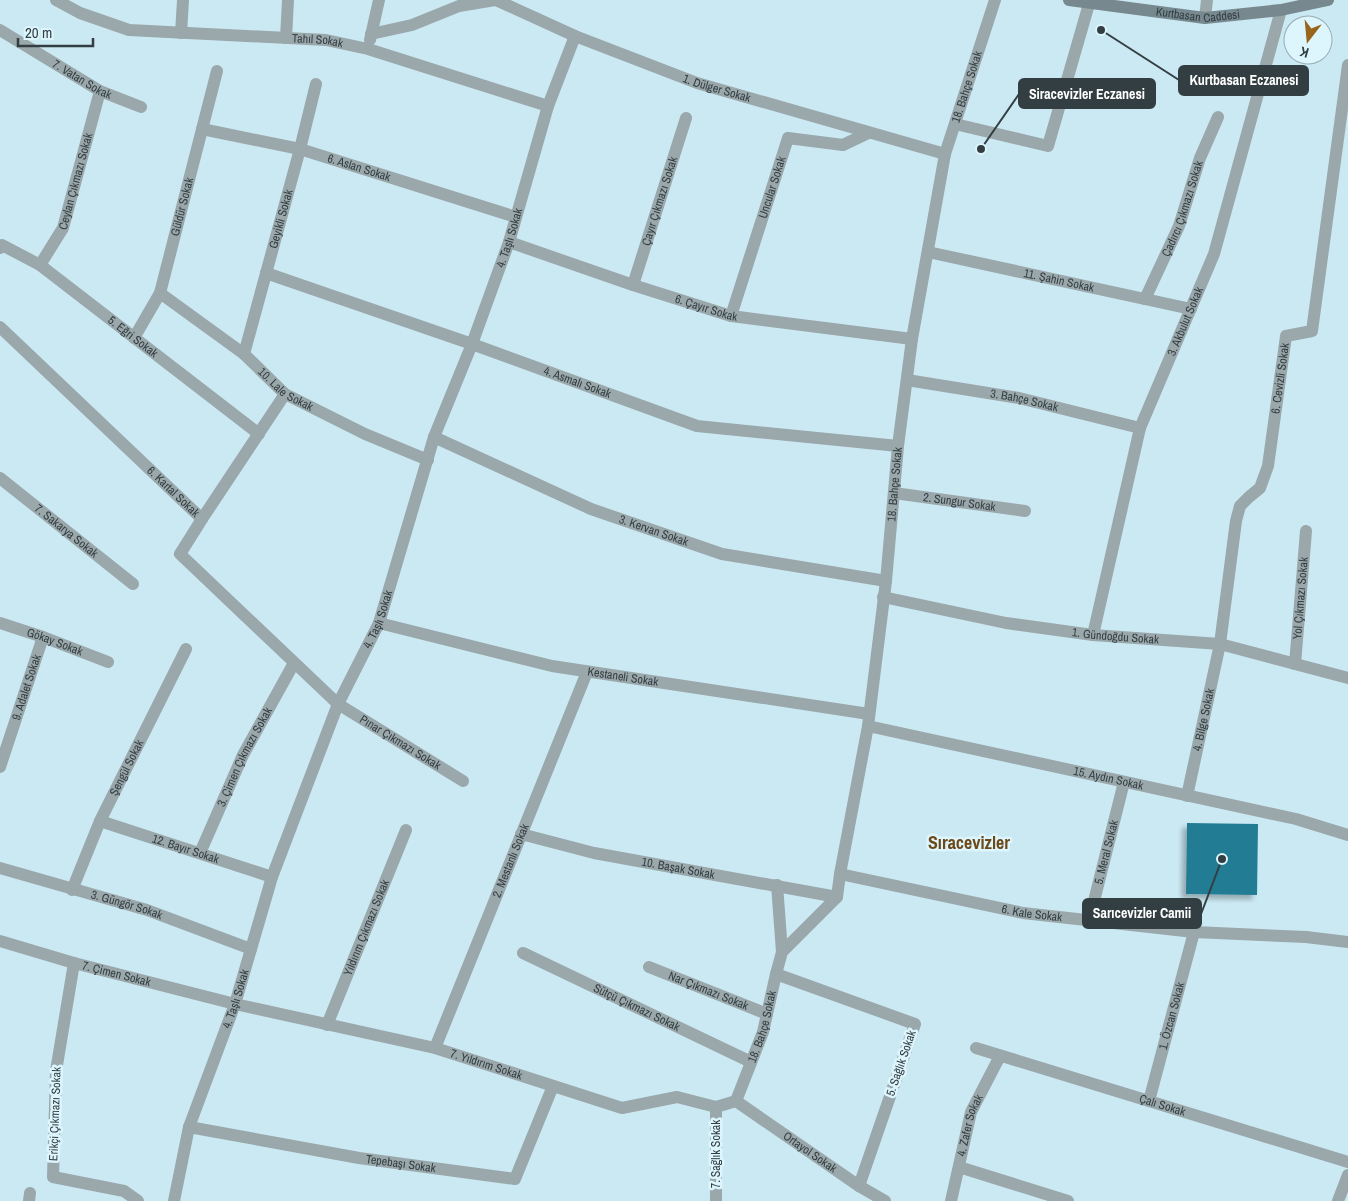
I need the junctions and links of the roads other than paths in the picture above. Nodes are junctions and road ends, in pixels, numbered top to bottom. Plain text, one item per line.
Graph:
1 (56, 0) edge
2 (183, 0) edge
3 (288, 0) edge
4 (379, 0) edge
5 (496, 0) edge
6 (995, 0) edge
7 (1207, 0) edge
8 (1328, 0) edge
9 (1073, 1) edge
10 (1089, 4) junction
11 (1281, 10) junction
12 (1205, 18) junction
13 (0, 30) edge
14 (181, 33) junction
15 (371, 34) junction
16 (575, 36) junction
17 (286, 38) junction
18 (368, 49) junction
19 (1348, 65) edge
20 (217, 70) dead end
21 (316, 84) dead end
22 (100, 91) junction
23 (548, 106) junction
24 (141, 107) dead end
25 (1218, 117) dead end
26 (686, 118) dead end
27 (955, 124) junction
28 (202, 129) junction
29 (868, 133) junction
30 (300, 150) junction
31 (945, 154) junction
32 (516, 217) junction
33 (509, 242) junction
34 (1, 246) edge
35 (928, 252) junction
36 (40, 266) junction
37 (266, 273) junction
38 (633, 285) junction
39 (160, 293) junction
40 (1145, 299) junction
41 (1191, 309) junction
42 (731, 316) junction
43 (0, 327) edge
44 (134, 338) junction
45 (912, 339) junction
46 (472, 344) junction
47 (244, 354) junction
48 (907, 380) junction
49 (285, 394) junction
50 (1140, 428) junction
51 (259, 434) junction
52 (434, 437) junction
53 (898, 446) junction
54 (428, 460) junction
55 (0, 478) edge
56 (894, 493) junction
57 (1025, 511) dead end
58 (202, 519) junction
59 (1306, 531) dead end
60 (886, 581) junction
61 (133, 584) dead end
62 (883, 597) junction
63 (0, 623) edge
64 (379, 623) junction
65 (1093, 635) junction
66 (43, 637) junction
67 (1220, 644) junction
68 (186, 648) dead end
69 (108, 662) dead end
70 (294, 663) junction
71 (1295, 664) junction
72 (588, 672) junction
73 (1348, 678) edge
74 (338, 704) junction
75 (869, 720) junction
76 (0, 767) edge
77 (463, 781) dead end
78 (1124, 782) junction
79 (1187, 796) junction
80 (100, 821) junction
81 (406, 830) dead end
82 (521, 834) junction
83 (1348, 835) edge
84 (200, 853) junction
85 (0, 868) edge
86 (840, 874) junction
87 (272, 877) junction
88 (777, 885) junction
89 (72, 890) junction
90 (837, 897) junction
91 (1090, 921) junction
92 (1194, 932) junction
93 (0, 940) edge
94 (1348, 942) edge
95 (251, 949) junction
96 (782, 952) junction
97 (523, 953) dead end
98 (74, 962) junction
99 (648, 967) dead end
100 (776, 974) junction
101 (235, 1004) junction
102 (767, 1014) junction
103 (327, 1024) junction
104 (435, 1048) junction
105 (976, 1048) dead end
106 (1000, 1056) junction
107 (751, 1062) junction
108 (553, 1086) junction
109 (736, 1101) junction
110 (1149, 1101) junction
111 (716, 1107) junction
112 (190, 1127) junction
113 (1348, 1162) edge
114 (959, 1167) junction
115 (1348, 1174) edge
116 (859, 1186) junction
117 (138, 1201) edge
118 (174, 1201) edge
119 (716, 1201) edge
120 (885, 1201) edge
121 (951, 1201) edge
122 (1068, 1201) edge
123 (1338, 1201) edge

1 - 14 street, Tahıl Sokak
2 - 14 street
3 - 17 street
4 - 15 street
5 - 15 street
5 - 16 street, 1. Dülger Sokak
6 - 27 street, 18. Bahçe Sokak
7 - 12 street
8 - 11 main road, Kurtbasan Caddesi
9 - 10 main road, Kurtbasan Caddesi
10 - 12 main road, Kurtbasan Caddesi
10 - 27 street
11 - 12 main road, Kurtbasan Caddesi
11 - 41 street, 3. Akbulut Sokak
13 - 22 street, 7. Vatan Sokak
14 - 17 street, Tahıl Sokak
15 - 18 street
16 - 23 street, 4. Taşlı Sokak
16 - 29 street, 1. Dülger Sokak
17 - 18 street, Tahıl Sokak
18 - 23 street, Tahıl Sokak
19 - 67 street, 6. Cevizli Sokak
20 - 28 street, Güldür Sokak
21 - 30 street, Geyikli Sokak
22 - 24 street, 7. Vatan Sokak
22 - 36 street, Ceylan Çıkmazı Sokak
23 - 32 street, 4. Taşlı Sokak
25 - 40 street, Çadırcı Çıkmazı Sokak
26 - 38 street, Çayır Çıkmazı Sokak
27 - 31 street, 18. Bahçe Sokak
28 - 30 street, 6. Aslan Sokak
28 - 39 street, Güldür Sokak
29 - 31 street, 1. Dülger Sokak
29 - 42 street, Uncular Sokak
30 - 32 street, 6. Aslan Sokak
30 - 37 street, Geyikli Sokak
31 - 35 street, 18. Bahçe Sokak
32 - 33 street, 4. Taşlı Sokak
33 - 38 street, 6. Çayır Sokak
33 - 46 street, 4. Taşlı Sokak
34 - 36 street, 5. Eğri Sokak
35 - 40 street, 11. Şahin Sokak
35 - 45 street, 18. Bahçe Sokak
36 - 44 street, 5. Eğri Sokak
37 - 46 street, 4. Asmalı Sokak
37 - 47 street, Geyikli Sokak
38 - 42 street, 6. Çayır Sokak
39 - 44 street, Güldür Sokak
39 - 47 street, 10. Lale Sokak
40 - 41 street, 11. Şahin Sokak
41 - 50 street, 3. Akbulut Sokak
42 - 45 street, 6. Çayır Sokak
43 - 58 street, 6. Kartal Sokak
44 - 51 street, 5. Eğri Sokak
45 - 48 street, 18. Bahçe Sokak
46 - 52 street, 4. Taşlı Sokak
46 - 53 street, 4. Asmalı Sokak
47 - 49 street, 10. Lale Sokak
48 - 50 street, 3. Bahçe Sokak
48 - 53 street, 18. Bahçe Sokak
49 - 51 street
49 - 54 street, 10. Lale Sokak
50 - 65 street, 3. Akbulut Sokak
51 - 58 street
52 - 54 street, 4. Taşlı Sokak
52 - 60 street, 3. Kervan Sokak
53 - 56 street, 18. Bahçe Sokak
54 - 64 street, 4. Taşlı Sokak
55 - 61 street, 7. Sakarya Sokak
56 - 57 street, 2. Sungur Sokak
56 - 60 street, 18. Bahçe Sokak
58 - 70 street, 6. Kartal Sokak
59 - 71 street, Yol Çıkmazı Sokak
60 - 62 street, 18. Bahçe Sokak
62 - 65 street, 1. Gündoğdu Sokak
62 - 75 street, 18. Bahçe Sokak
63 - 66 street, Gökay Sokak
64 - 72 street, Kestaneli Sokak
64 - 74 street, 4. Taşlı Sokak
65 - 67 street, 1. Gündoğdu Sokak
66 - 69 street, Gökay Sokak
66 - 76 street, 9. Adalet Sokak
67 - 71 street, 1. Gündoğdu Sokak
67 - 79 street, 4. Bilge Sokak
68 - 80 street, Şengül Sokak
70 - 74 street, 6. Kartal Sokak
70 - 84 street, 3. Çimen Çıkmazı Sokak
71 - 73 street, 1. Gündoğdu Sokak
72 - 75 street, Kestaneli Sokak
72 - 82 street, 2. Mestanlı Sokak
74 - 77 street, Pınar Çıkmazı Sokak
74 - 87 street, 4. Taşlı Sokak
75 - 78 street, 15. Aydın Sokak
75 - 86 street, 18. Bahçe Sokak
78 - 79 street, 15. Aydın Sokak
78 - 91 street, 5. Meral Sokak
79 - 83 street, 15. Aydın Sokak
80 - 84 street, 12. Bayır Sokak
80 - 89 street, Şengül Sokak
81 - 103 street, Yıldırım Çıkmazı Sokak
82 - 88 street, 10. Başak Sokak
82 - 104 street, 2. Mestanlı Sokak
84 - 87 street, 12. Bayır Sokak
85 - 89 street, 3. Güngör Sokak
86 - 90 street, 18. Bahçe Sokak
86 - 91 street, 6. Kale Sokak
87 - 95 street, 4. Taşlı Sokak
88 - 90 street, 10. Başak Sokak
88 - 96 street, 18. Bahçe Sokak
89 - 95 street, 3. Güngör Sokak
90 - 96 street, 18. Bahçe Sokak
91 - 92 street, 6. Kale Sokak
92 - 94 street, 6. Kale Sokak
92 - 110 street, 1. Özcan Sokak
93 - 98 street, 7. Çimen Sokak
95 - 101 street, 4. Taşlı Sokak
96 - 100 street, 18. Bahçe Sokak
97 - 107 street, Sütçü Çıkmazı Sokak
98 - 101 street, 7. Çimen Sokak
98 - 117 street, Erikçi Çıkmazı Sokak
99 - 102 street, Nar Çıkmazı Sokak
100 - 102 street, 18. Bahçe Sokak
100 - 116 street, 5. Sağlık Sokak
101 - 103 street, 7. Yıldırım Sokak
101 - 112 street, 4. Taşlı Sokak
102 - 107 street, 18. Bahçe Sokak
103 - 104 street, 7. Yıldırım Sokak
104 - 108 street, 7. Yıldırım Sokak
105 - 106 street, Çalı Sokak
106 - 110 street, Çalı Sokak
106 - 114 street, 4. Zafer Sokak
107 - 109 street, 18. Bahçe Sokak
108 - 111 street, 7. Yıldırım Sokak
108 - 112 street, Tepebaşı Sokak
109 - 111 street
109 - 116 street, Ortayol Sokak
110 - 113 street, Çalı Sokak
111 - 119 street, 7. Sağlık Sokak
112 - 118 street, 4. Taşlı Sokak
114 - 121 street, 4. Zafer Sokak
114 - 122 street
115 - 123 street
116 - 120 street, Ortayol Sokak

